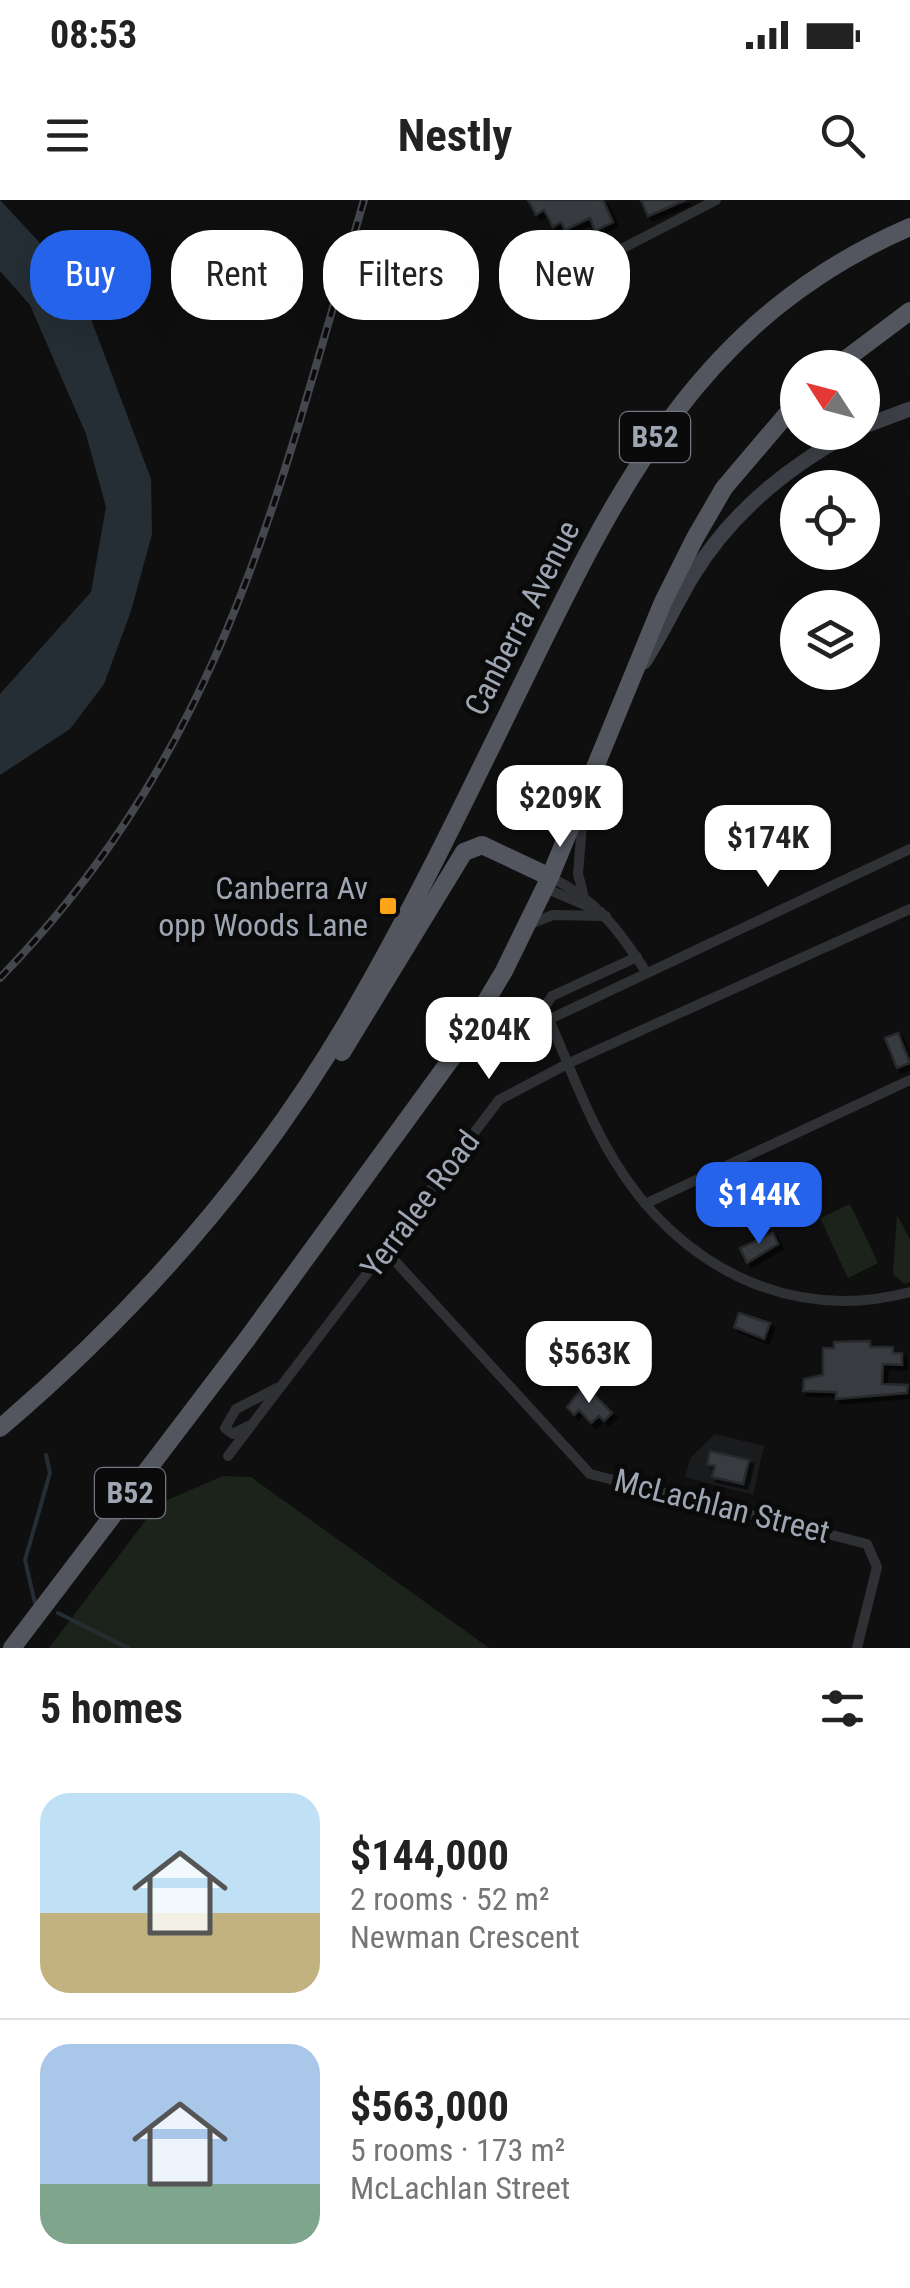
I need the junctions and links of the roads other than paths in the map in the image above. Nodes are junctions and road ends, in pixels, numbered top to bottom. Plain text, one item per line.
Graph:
1 (716, 200) edge
2 (910, 223) edge
3 (630, 244) edge
4 (910, 311) edge
5 (858, 350) edge
6 (910, 409) edge
7 (880, 420) edge
8 (780, 422) edge
9 (823, 450) edge
10 (637, 673) junction
11 (585, 796) junction
12 (456, 814) junction
13 (470, 847) junction
14 (910, 848) edge
15 (548, 882) junction
16 (583, 893) junction
17 (910, 909) edge
18 (605, 915) junction
19 (528, 926) junction
20 (636, 957) junction
21 (646, 972) junction
22 (550, 1019) junction
23 (569, 1063) junction
24 (910, 1080) edge
25 (256, 1163) junction
26 (645, 1204) junction
27 (385, 1250) junction
28 (910, 1292) edge
29 (284, 1382) junction
30 (253, 1423) junction
31 (0, 1428) edge
32 (228, 1456) dead end
33 (12, 1648) edge
34 (857, 1648) edge

1 - 3 street
2 - 12 highway, Canberra Avenue / B52
4 - 5 highway
6 - 7 main road
8 - 10 highway, B52
9 - 10 main road
10 - 11 highway, B52
11 - 15 highway, B52
11 - 16 street
12 - 13 highway
12 - 25 highway, Canberra Avenue / B52
13 - 15 highway
13 - 25 highway
14 - 21 street
15 - 16 street
15 - 18 street
15 - 19 highway, B52
16 - 18 street
17 - 23 street, Yerralee Road
18 - 19 street
18 - 20 street
19 - 33 highway, B52
20 - 21 street
20 - 22 street
21 - 22 street
22 - 23 street
23 - 26 street
23 - 27 street, Yerralee Road
24 - 26 street
25 - 31 highway, Canberra Avenue / B52
26 - 28 street
27 - 29 street, Yerralee Road
27 - 34 street, McLachlan Street
29 - 30 street, Yerralee Road
29 - 30 street, Yerralee Road
30 - 32 street, Yerralee Road

